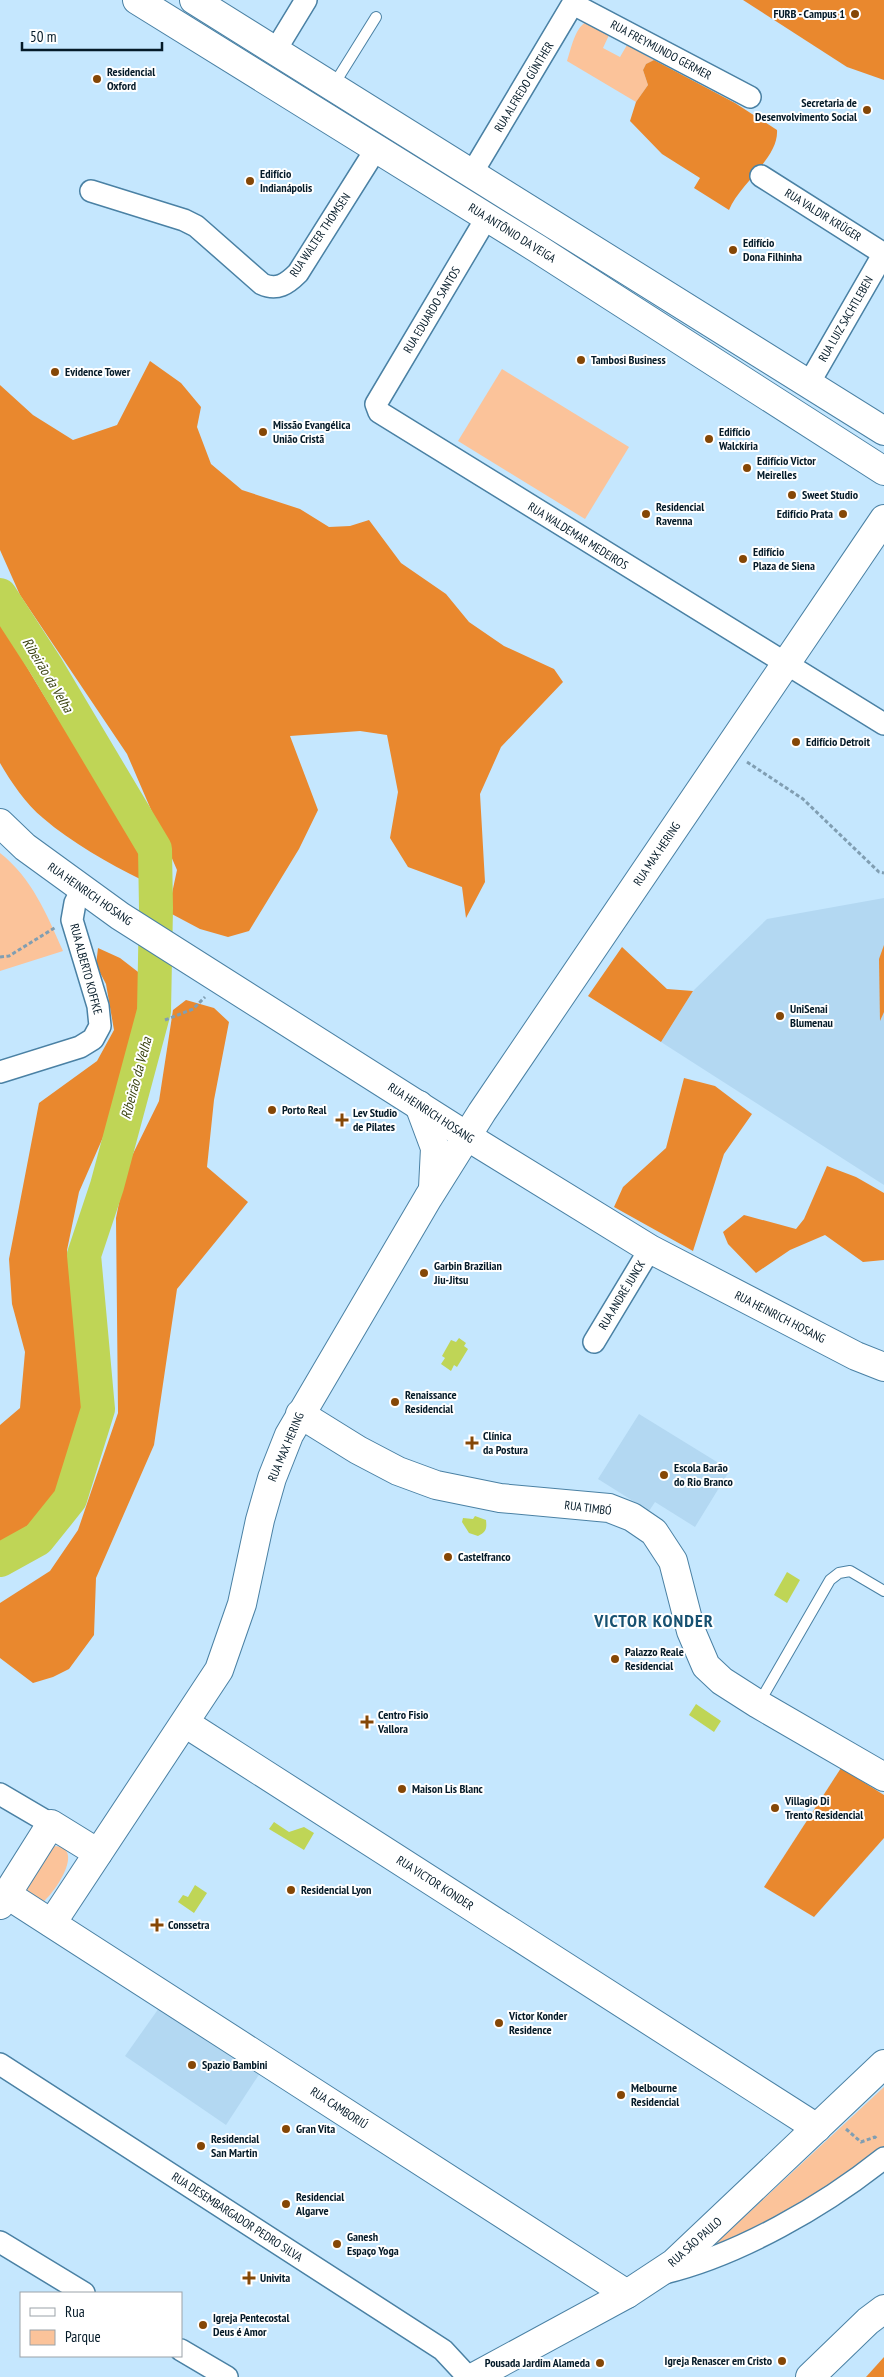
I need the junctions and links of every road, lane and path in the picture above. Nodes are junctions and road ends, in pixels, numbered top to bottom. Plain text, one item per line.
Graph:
1 (137, 0) edge
2 (194, 0) edge
3 (306, 0) edge
4 (574, 2) edge
5 (376, 17) dead end
6 (276, 51) junction
7 (333, 86) junction
8 (750, 97) dead end
9 (376, 148) junction
10 (472, 173) junction
11 (761, 176) dead end
12 (91, 191) dead end
13 (487, 217) junction
14 (884, 254) edge
15 (808, 385) junction
16 (376, 404) joint
17 (884, 431) edge
18 (884, 471) edge
19 (884, 519) edge
20 (786, 663) junction
21 (884, 724) edge
22 (728, 749) junction
23 (0, 823) edge
24 (884, 874) edge
25 (82, 889) junction
26 (72, 920) junction
27 (0, 957) edge
28 (218, 978) junction
29 (165, 1020) dead end
30 (0, 1072) edge
31 (419, 1105) junction
32 (466, 1136) junction
33 (433, 1190) junction
34 (650, 1249) junction
35 (594, 1342) dead end
36 (884, 1367) edge
37 (300, 1414) junction
38 (884, 1591) edge
39 (758, 1704) junction
40 (186, 1723) junction
41 (884, 1778) edge
42 (0, 1794) edge
43 (50, 1824) junction
44 (98, 1853) junction
45 (3, 1900) edge
46 (52, 1923) junction
47 (0, 2064) edge
48 (884, 2064) edge
49 (823, 2122) junction
50 (884, 2146) edge
51 (884, 2158) edge
52 (0, 2242) edge
53 (659, 2274) junction
54 (82, 2292) edge
55 (626, 2294) junction
56 (884, 2309) edge
57 (182, 2351) edge
58 (227, 2377) edge
59 (468, 2377) edge
60 (474, 2377) edge
61 (810, 2377) edge

1 - 9 main road, RUA ANTÔNIO DA VEIGA
2 - 6 main road
3 - 6 street
4 - 8 street, RUA FREYMUNDO GERMER
4 - 10 street, RUA ALFREDO GÜNTHER
5 - 7 lane
6 - 7 main road
7 - 10 main road
9 - 12 street, RUA WALTER THOMSEN
9 - 13 main road, RUA ANTÔNIO DA VEIGA
10 - 15 main road
11 - 14 street, RUA VALDIR KRÜGER
13 - 16 street, RUA EDUARDO SANTOS
13 - 18 main road, RUA ANTÔNIO DA VEIGA
14 - 15 street, RUA LUIZ SACHTLEBEN
15 - 17 main road
16 - 20 street, RUA WALDEMAR MEDEIROS
19 - 20 main road, RUA MAX HERING
20 - 21 street, RUA WALDEMAR MEDEIROS
20 - 22 main road, RUA MAX HERING
22 - 24 path
22 - 32 main road, RUA MAX HERING
23 - 25 main road, RUA HEINRICH HOSANG
25 - 26 street, RUA ALBERTO KOFFKE
25 - 28 main road, RUA HEINRICH HOSANG
26 - 27 path
26 - 30 street, RUA ALBERTO KOFFKE
28 - 29 path
28 - 31 main road, RUA HEINRICH HOSANG
31 - 32 main road, RUA HEINRICH HOSANG
31 - 33 main road, RUA MAX HERING
32 - 33 main road, RUA MAX HERING
32 - 34 main road, RUA HEINRICH HOSANG
33 - 37 main road, RUA MAX HERING
34 - 35 street, RUA ANDRÉ JUNCK
34 - 36 main road, RUA HEINRICH HOSANG
37 - 39 main road, RUA TIMBÓ
37 - 40 main road, RUA MAX HERING
38 - 39 lane
39 - 41 main road, RUA TIMBÓ
40 - 44 main road
40 - 49 main road, RUA VICTOR KONDER
42 - 43 street
43 - 44 main road
43 - 45 main road
44 - 46 main road
45 - 46 main road, RUA CAMBORIÚ
46 - 55 main road, RUA CAMBORIÚ
47 - 59 street, RUA DESEMBARGADOR PEDRO SILVA
48 - 49 main road, RUA SÃO PAULO
49 - 50 path
49 - 53 main road, RUA SÃO PAULO
51 - 53 street
52 - 54 street
53 - 55 main road, RUA SÃO PAULO
55 - 60 main road, RUA SÃO PAULO
56 - 61 main road
57 - 58 street

